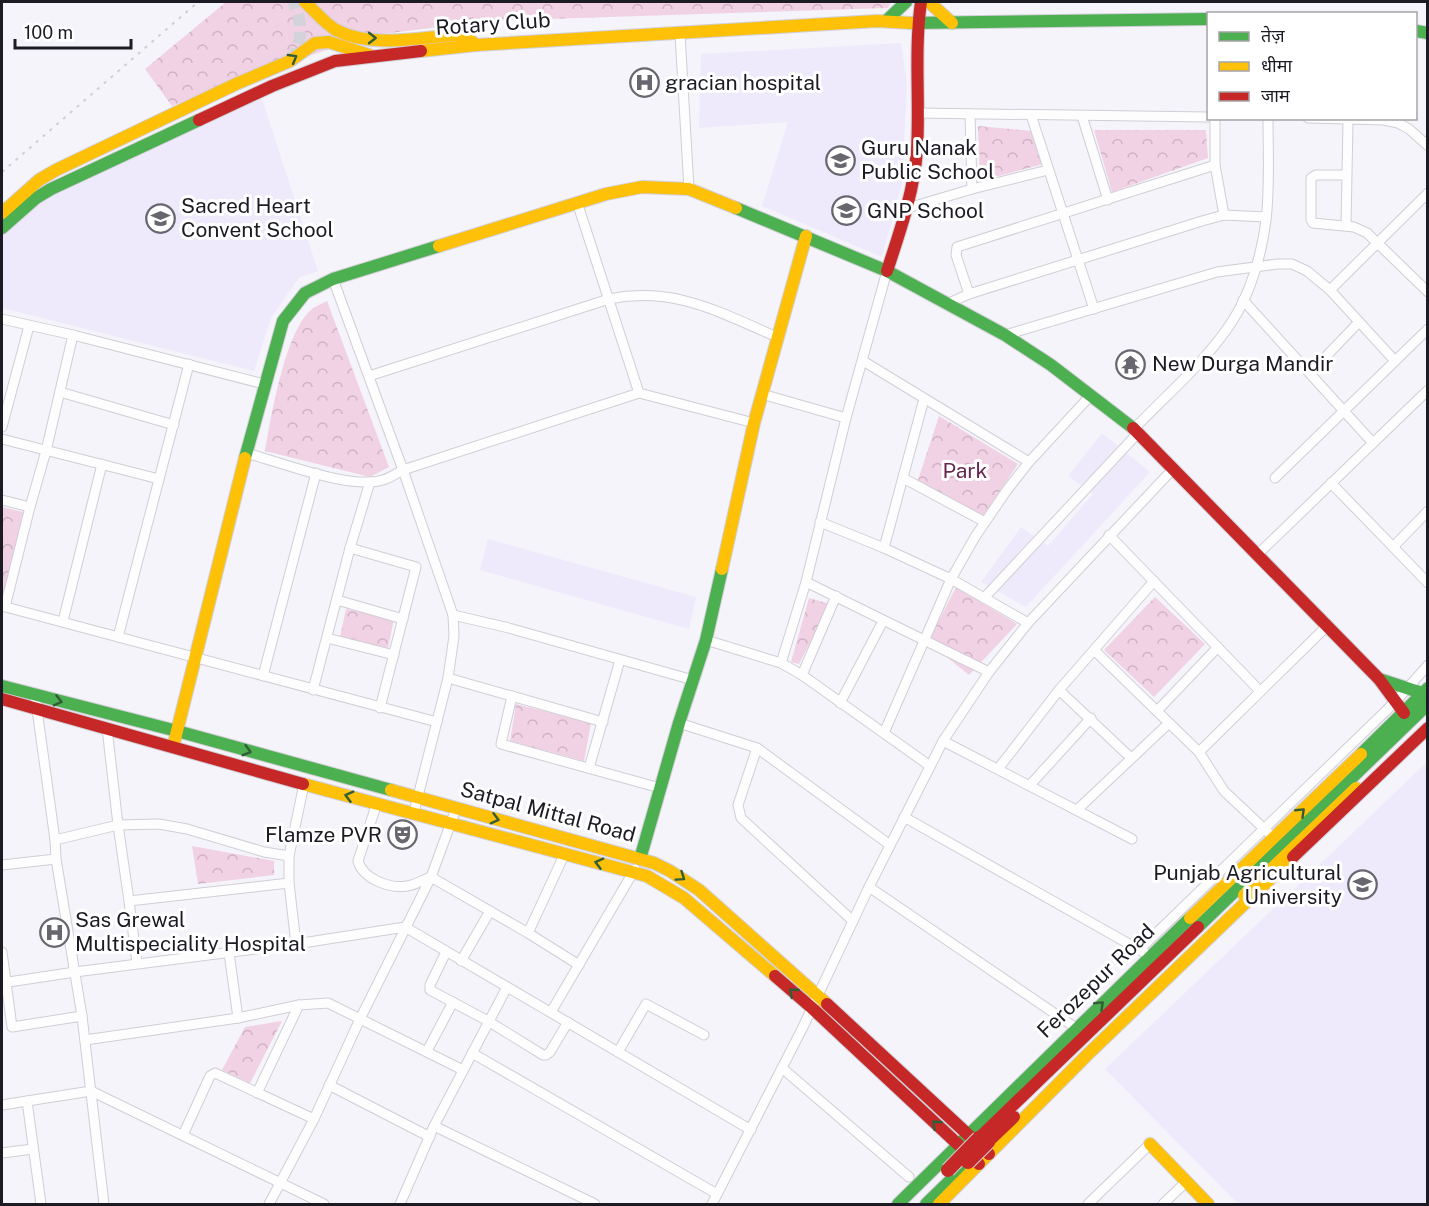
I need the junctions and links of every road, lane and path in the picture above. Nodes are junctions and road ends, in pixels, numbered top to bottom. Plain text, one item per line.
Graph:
1 (305, 2) edge
2 (906, 2) edge
3 (911, 2) edge
4 (921, 2) edge
5 (929, 2) edge
6 (1207, 19) edge
7 (886, 21) junction
8 (918, 23) junction
9 (952, 23) junction
10 (680, 34) junction
11 (476, 45) junction
12 (373, 57) junction
13 (273, 74) dead end
14 (917, 113) junction
15 (970, 114) junction
16 (1031, 115) junction
17 (1082, 116) junction
18 (1207, 117) edge
19 (1215, 120) edge
20 (1268, 120) edge
21 (1335, 120) edge
22 (1348, 121) junction
23 (1428, 146) edge
24 (1215, 165) junction
25 (1048, 170) junction
26 (1346, 175) junction
27 (689, 189) junction
28 (972, 189) junction
29 (1428, 193) edge
30 (36, 198) junction
31 (1108, 200) junction
32 (577, 202) junction
33 (908, 208) junction
34 (2, 213) edge
35 (1063, 214) junction
36 (1224, 215) junction
37 (1266, 217) junction
38 (1346, 225) junction
39 (2, 228) edge
40 (806, 236) junction
41 (1377, 243) junction
42 (1078, 261) junction
43 (1255, 267) junction
44 (887, 271) junction
45 (333, 279) junction
46 (1330, 290) junction
47 (1427, 291) edge
48 (969, 294) junction
49 (609, 299) junction
50 (1243, 300) junction
51 (948, 303) junction
52 (1094, 309) junction
53 (2, 319) edge
54 (1359, 322) junction
55 (29, 326) junction
56 (1428, 329) edge
57 (1005, 335) junction
58 (73, 336) junction
59 (777, 337) junction
60 (863, 361) junction
61 (1395, 361) junction
62 (189, 364) junction
63 (1310, 373) junction
64 (369, 376) junction
65 (264, 384) junction
66 (1428, 390) edge
67 (60, 392) junction
68 (639, 393) junction
69 (762, 394) junction
70 (1091, 395) junction
71 (924, 399) junction
72 (1344, 411) junction
73 (846, 418) junction
74 (754, 423) junction
75 (174, 425) junction
76 (2, 428) edge
77 (1136, 431) junction
78 (2, 439) edge
79 (1373, 443) junction
80 (46, 451) junction
81 (246, 453) junction
82 (1029, 462) junction
83 (102, 464) junction
84 (1173, 469) junction
85 (403, 470) junction
86 (316, 473) junction
87 (903, 478) junction
88 (1275, 478) dead end
89 (159, 479) junction
90 (370, 482) junction
91 (1331, 483) junction
92 (2, 500) edge
93 (30, 507) junction
94 (1428, 512) edge
95 (820, 522) junction
96 (985, 522) junction
97 (1109, 535) junction
98 (1393, 546) junction
99 (350, 548) junction
100 (884, 548) junction
101 (1257, 555) junction
102 (951, 579) junction
103 (1154, 581) junction
104 (806, 582) junction
105 (1428, 583) edge
106 (836, 596) junction
107 (984, 598) junction
108 (337, 600) junction
109 (3, 606) edge
110 (453, 615) junction
111 (403, 619) junction
112 (63, 621) junction
113 (883, 621) junction
114 (1028, 623) junction
115 (1327, 626) junction
116 (118, 637) junction
117 (327, 638) junction
118 (706, 640) junction
119 (925, 640) junction
120 (1218, 647) junction
121 (1094, 650) junction
122 (394, 655) junction
123 (196, 657) junction
124 (620, 660) junction
125 (781, 663) junction
126 (1428, 665) edge
127 (988, 672) junction
128 (802, 675) junction
129 (263, 676) junction
130 (448, 678) junction
131 (1379, 679) junction
132 (693, 680) junction
133 (2, 686) edge
134 (1406, 688) junction
135 (313, 690) junction
136 (1059, 690) junction
137 (1260, 691) junction
138 (1426, 695) edge
139 (512, 696) junction
140 (2, 699) edge
141 (1396, 701) junction
142 (36, 702) junction
143 (840, 703) junction
144 (380, 708) junction
145 (1157, 711) junction
146 (1404, 713) junction
147 (1428, 717) edge
148 (1091, 718) junction
149 (437, 722) junction
150 (603, 722) junction
151 (679, 723) junction
152 (1169, 723) junction
153 (1428, 728) edge
154 (107, 729) junction
155 (177, 731) junction
156 (884, 733) junction
157 (943, 741) junction
158 (173, 747) junction
159 (757, 748) junction
160 (1199, 752) junction
161 (1131, 758) junction
162 (930, 766) junction
163 (590, 768) junction
164 (998, 769) junction
165 (304, 784) junction
166 (1030, 785) junction
167 (660, 788) junction
168 (417, 798) junction
169 (377, 803) junction
170 (456, 809) junction
171 (1078, 809) junction
172 (414, 813) junction
173 (904, 818) junction
174 (451, 823) junction
175 (118, 825) junction
176 (1268, 833) junction
177 (1132, 838) dead end
178 (55, 840) junction
179 (890, 845) junction
180 (565, 854) junction
181 (289, 856) junction
182 (56, 859) junction
183 (640, 859) junction
184 (2, 865) edge
185 (633, 872) junction
186 (431, 877) junction
187 (289, 883) junction
188 (869, 887) junction
189 (129, 901) junction
190 (490, 911) junction
191 (853, 921) junction
192 (405, 927) junction
193 (528, 933) junction
194 (296, 944) junction
195 (2, 952) edge
196 (228, 952) junction
197 (446, 952) junction
198 (1145, 953) junction
199 (461, 961) junction
200 (137, 963) junction
201 (579, 965) junction
202 (75, 972) junction
203 (4, 983) edge
204 (507, 987) junction
205 (453, 1002) junction
206 (815, 1002) junction
207 (299, 1005) junction
208 (551, 1012) junction
209 (82, 1016) junction
210 (238, 1018) junction
211 (360, 1019) junction
212 (488, 1021) junction
213 (568, 1022) junction
214 (12, 1027) junction
215 (2, 1028) edge
216 (1076, 1028) junction
217 (704, 1035) dead end
218 (85, 1040) junction
219 (427, 1051) junction
220 (618, 1052) junction
221 (472, 1053) junction
222 (782, 1068) junction
223 (463, 1070) junction
224 (329, 1085) junction
225 (92, 1091) junction
226 (256, 1093) junction
227 (27, 1101) junction
228 (2, 1105) edge
229 (314, 1119) junction
230 (435, 1126) junction
231 (751, 1130) junction
232 (183, 1136) junction
233 (430, 1137) junction
234 (981, 1143) junction
235 (1150, 1144) joint
236 (958, 1145) junction
237 (33, 1149) junction
238 (2, 1154) edge
239 (972, 1165) junction
240 (909, 1177) dead end
241 (1186, 1182) junction
242 (280, 1183) junction
243 (717, 1194) junction
244 (41, 1204) edge
245 (104, 1204) edge
246 (269, 1204) edge
247 (324, 1204) edge
248 (400, 1204) edge
249 (595, 1204) edge
250 (712, 1204) edge
251 (898, 1204) edge
252 (914, 1204) edge
253 (926, 1204) edge
254 (939, 1204) edge
255 (1088, 1204) edge
256 (1163, 1204) edge
257 (1208, 1204) edge

1 -> 11 street
2 - 7 street
3 - 8 street
4 - 8 street
5 - 9 street
6 - 9 street, Rotary Club
7 - 8 street, Rotary Club
7 - 10 street, Rotary Club
8 - 9 street, Rotary Club
8 - 14 street
10 - 11 street, Rotary Club
10 - 27 street
11 - 12 street, Rotary Club
12 - 30 street, Rotary Club
34 -> 12 street
13 - 30 street
14 - 15 street
14 - 33 street
15 - 16 street
15 - 28 street
16 - 17 street
16 - 25 street
17 - 18 street
17 - 31 street
19 - 24 street
20 - 37 street
21 - 22 street
22 - 23 street
22 - 26 street
24 - 31 street
24 - 36 street
25 - 28 street
25 - 35 street
26 - 38 street
26 - 38 street
27 - 32 street
27 - 40 street
28 - 33 street
29 - 41 street
30 - 39 street, Rotary Club
31 - 35 street
32 - 45 street
32 - 49 street
33 - 44 street
35 - 42 street
35 - 48 street
36 - 37 street
36 - 42 street
37 - 43 street
38 - 41 street
40 - 44 street
40 - 59 street
41 - 46 street
41 - 47 street
42 - 48 street
42 - 52 street
43 - 46 street
43 - 50 street
43 - 52 street
44 - 51 street
44 - 60 street
45 - 64 street
45 - 65 street
46 - 54 street
48 - 51 street
49 - 59 street
49 - 64 street
49 - 68 street
50 - 63 street
50 - 77 street
51 - 57 street
52 - 57 street
53 - 55 street
54 - 61 street
54 - 63 street
55 - 58 street
55 - 76 street
56 - 61 street
57 - 70 street
58 - 62 street
58 - 67 street
59 - 69 street
60 - 71 street
60 - 73 street
61 - 72 street
62 - 65 street
62 - 75 street
63 - 72 street
64 - 85 street
65 - 81 street
66 - 79 street
67 - 75 street
67 - 80 street
68 - 74 street
68 - 85 street
69 - 73 street
69 - 74 street
70 - 77 street
70 - 82 street
71 - 82 street
71 - 87 street
72 - 79 street
72 - 88 street
73 - 95 street
74 - 118 street
75 - 89 street
77 - 84 street
77 - 107 street
78 - 80 street
79 - 91 street
80 - 83 street
80 - 93 street
81 - 86 street
81 - 123 street
82 - 96 street
83 - 89 street
83 - 112 street
84 - 97 street
84 - 101 street
85 - 90 street
85 - 110 street
86 - 90 street
86 - 129 street
87 - 96 street
87 - 100 street
89 - 116 street
90 - 99 street
91 - 98 street
91 - 101 street
92 - 93 street
93 - 109 street
94 - 98 street
95 - 100 street
95 - 104 street
96 - 102 street
97 - 103 street
97 - 114 street
98 - 105 street
99 - 108 street
99 - 111 street
100 - 102 street
101 - 115 street
102 - 107 street
102 - 119 street
103 - 120 street
103 - 121 street
104 - 106 street
104 - 125 street
106 - 113 street
106 - 128 street
107 - 114 street
108 - 111 street
108 - 117 street
109 - 112 street
110 - 124 street
110 - 130 street
111 - 122 street
112 - 116 street
113 - 119 street
113 - 143 street
114 - 127 street
115 - 131 street
115 - 137 street
116 - 123 street
117 - 122 street
117 - 135 street
118 - 125 street
118 - 132 street
119 - 127 street
119 - 156 street
120 - 137 street
120 - 145 street
121 - 136 street
121 - 145 street
122 - 144 street
123 - 129 street
123 - 155 street
124 - 132 street
124 - 150 street
125 - 128 street
126 - 134 street
127 - 157 street
128 - 143 street
129 - 135 street
130 - 139 street
130 - 149 street
131 - 134 street
131 - 141 street
132 - 151 street
133 - 142 street, Satpal Mittal Road
134 - 138 street
134 - 141 street
135 - 144 street
136 - 148 street
136 - 164 street
137 - 160 street
138 - 146 street, Ferozepur Road
138 - 234 street
139 - 150 street
139 - 163 street
140 - 142 street, Satpal Mittal Road
141 - 146 street
141 - 176 street
142 - 154 street, Satpal Mittal Road
142 -> 155 street, Satpal Mittal Road
142 - 178 street
143 - 156 street
144 - 149 street
145 - 152 street
176 -> 146 street, Ferozepur Road
147 - 234 street
148 - 161 street
148 - 166 street
149 - 168 street
150 - 163 street
151 - 159 street
151 - 167 street
152 - 160 street
152 - 161 street
153 - 234 street
154 - 158 street, Satpal Mittal Road
154 - 175 street
155 - 158 street
155 -> 168 street, Satpal Mittal Road
156 - 162 street
157 - 162 street
157 - 164 street
158 - 165 street, Satpal Mittal Road
159 - 179 street
159 - 191 street
160 - 176 street
161 - 171 street
162 - 173 street
163 - 167 street
164 - 166 street
169 -> 165 street, Satpal Mittal Road
165 - 181 street
166 - 171 street
167 - 183 street
168 - 170 street, Satpal Mittal Road
168 - 172 street
169 - 172 street, Satpal Mittal Road
169 - 186 street
170 - 174 street
170 -> 183 street, Satpal Mittal Road
171 - 177 street
172 - 174 street, Satpal Mittal Road
173 - 179 street
173 - 198 street
174 - 180 street, Satpal Mittal Road
174 - 186 street
175 - 178 street
175 - 181 street
175 - 189 street
176 - 198 street, Ferozepur Road
178 - 182 street
179 - 188 street
185 -> 180 street, Satpal Mittal Road
180 - 193 street
181 - 187 street
182 - 184 street
182 - 202 street
183 - 185 street
183 -> 206 street, Satpal Mittal Road
185 - 201 street
206 -> 185 street, Satpal Mittal Road
186 - 190 street
186 - 192 street
187 - 189 street
187 - 194 street
188 - 191 street
188 - 216 street
189 - 200 street
190 - 193 street
190 - 199 street
191 - 206 street
192 - 194 street
192 - 197 street
192 - 211 street
193 - 201 street
194 - 196 street
195 - 203 street
196 - 200 street
196 - 210 street
197 - 199 street
197 - 205 street
216 -> 198 street, Ferozepur Road
199 - 204 street
200 - 202 street
201 - 208 street
202 - 203 street
202 - 209 street
203 - 214 street
204 - 208 street
204 - 212 street
205 - 212 street
205 - 219 street
206 - 222 street
206 - 234 street, Satpal Mittal Road
236 -> 206 street, Satpal Mittal Road
207 - 210 street
207 - 211 street
207 - 226 street
208 - 213 street
209 - 214 street
209 - 218 street
210 - 218 street
211 - 219 street
211 - 224 street
212 - 213 street
212 - 221 street
213 - 220 street
214 - 215 street
216 - 234 street, Ferozepur Road
217 - 220 street
218 - 225 street
219 - 223 street
220 - 231 street
221 - 223 street
221 - 243 street
222 - 231 street
222 - 240 street
223 - 230 street
224 - 229 street
224 - 233 street
225 - 227 street
225 - 232 street
225 - 245 street
226 - 229 street
226 - 232 street
227 - 228 street
227 - 237 street
229 - 242 street
230 - 233 street
230 - 249 street
231 - 243 street
232 - 242 street
233 - 248 street
234 - 236 street, Ferozepur Road
234 - 239 street, Ferozepur Road, bridge
234 - 252 street, Ferozepur Road, bridge
235 - 241 street
235 - 255 street
236 - 239 street, Satpal Mittal Road
236 - 251 street, Ferozepur Road
237 - 238 street
237 - 244 street
239 - 253 street
239 - 254 street, Ferozepur Road
241 - 256 street
241 - 257 street
242 - 246 street
242 - 247 street
243 - 250 street

